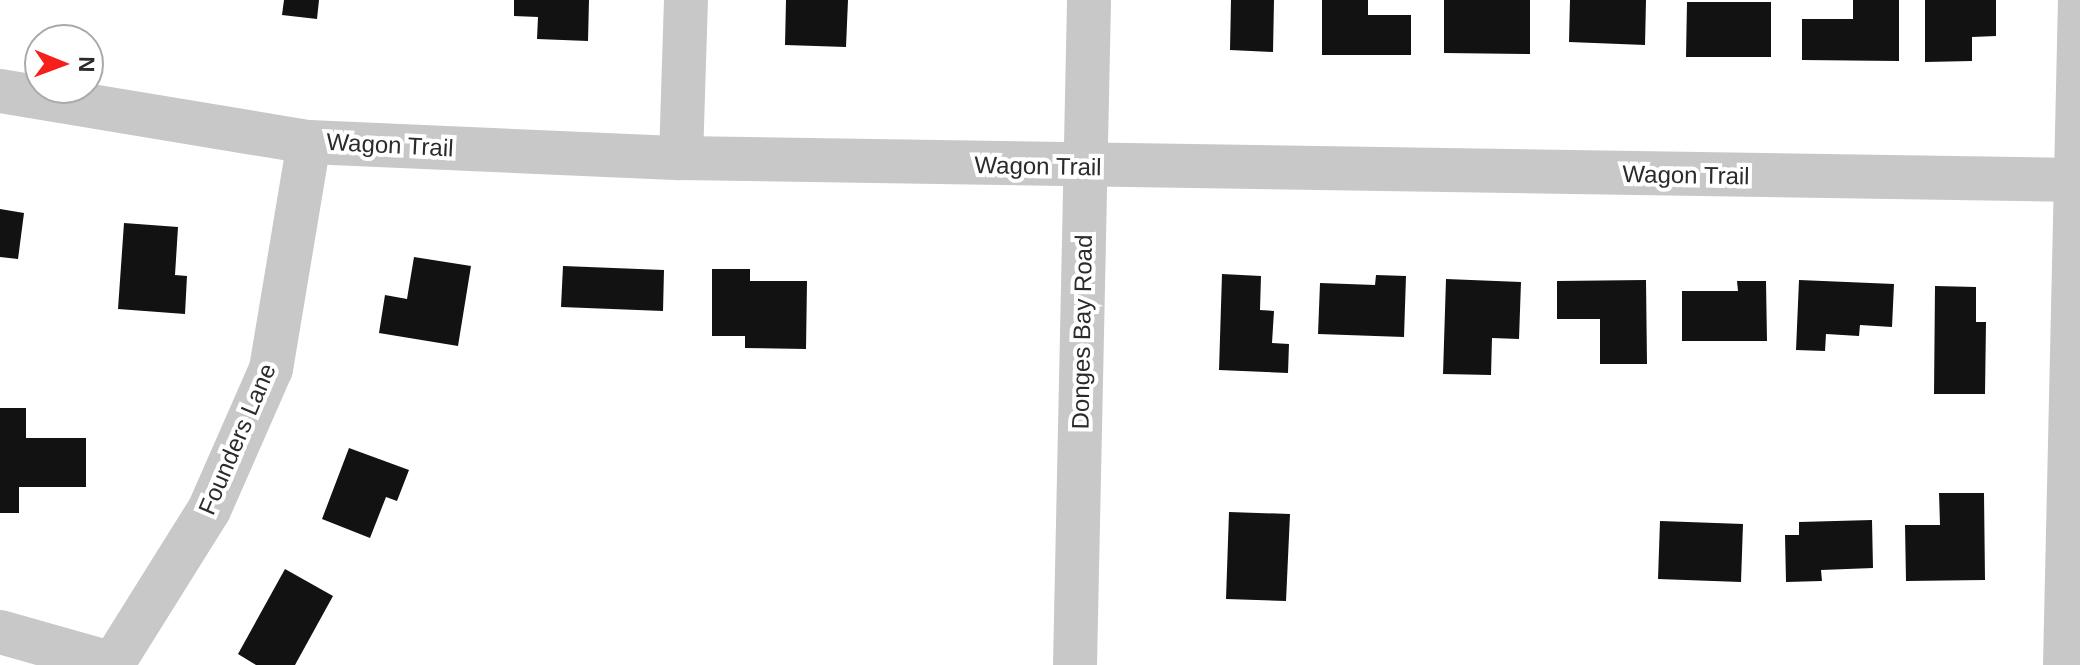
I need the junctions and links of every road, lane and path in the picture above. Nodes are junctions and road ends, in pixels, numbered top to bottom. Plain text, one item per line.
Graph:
1 (686, 0) edge
2 (1089, 0) edge
3 (2080, 0) edge
4 (0, 91) edge
5 (309, 142) junction
6 (681, 158) junction
7 (1086, 165) junction
8 (2078, 180) edge
9 (0, 632) edge
10 (111, 664) edge
11 (1075, 665) edge
12 (2065, 665) edge

1 - 6 street
2 - 7 street, Donges Bay Road
3 - 8 street
4 - 5 street, Wagon Trail
5 - 6 street, Wagon Trail
5 - 10 street, Founders Lane
6 - 7 street, Wagon Trail
7 - 8 street, Wagon Trail
7 - 11 street, Donges Bay Road
8 - 12 street
9 - 10 street

